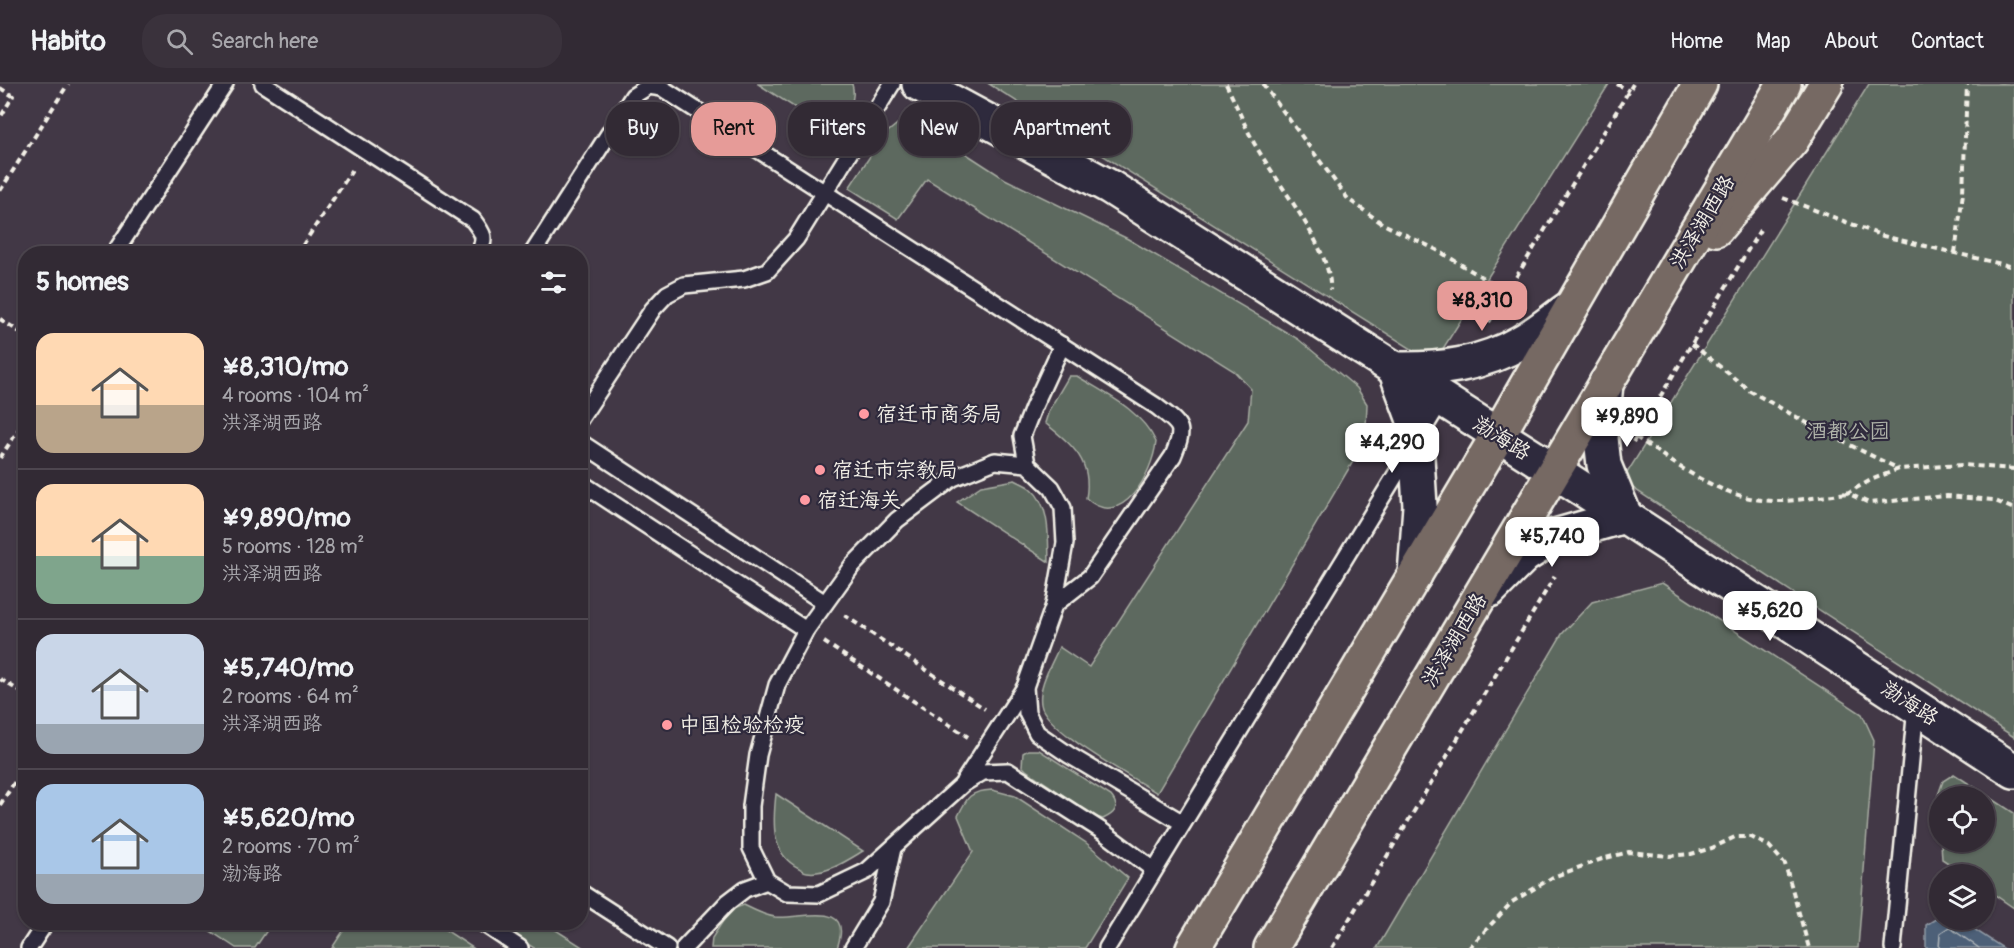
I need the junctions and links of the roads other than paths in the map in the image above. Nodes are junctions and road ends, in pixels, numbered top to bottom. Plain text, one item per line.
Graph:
1 (225, 84) edge
2 (262, 84) edge
3 (892, 84) edge
4 (919, 84) edge
5 (1784, 84) edge
6 (1826, 84) edge
7 (1697, 89) edge
8 (825, 192) junction
9 (119, 246) edge
10 (482, 246) edge
11 (537, 246) edge
12 (1655, 301) junction
13 (1571, 307) junction
14 (1062, 345) junction
15 (1395, 369) junction
16 (1606, 383) junction
17 (1442, 399) junction
18 (588, 407) edge
19 (1498, 435) junction
20 (1416, 442) junction
21 (588, 447) edge
22 (1027, 464) junction
23 (1555, 471) junction
24 (588, 487) edge
25 (1625, 516) junction
26 (1414, 574) junction
27 (825, 603) junction
28 (1054, 605) junction
29 (1473, 609) junction
30 (806, 630) junction
31 (1025, 687) junction
32 (1916, 707) junction
33 (2014, 771) edge
34 (963, 784) junction
35 (1183, 823) junction
36 (893, 848) junction
37 (1154, 870) junction
38 (768, 881) junction
39 (588, 897) edge
40 (41, 930) edge
41 (493, 930) edge
42 (29, 948) edge
43 (520, 948) edge
44 (667, 948) edge
45 (684, 948) edge
46 (853, 948) edge
47 (1107, 948) edge
48 (1193, 948) edge
49 (1271, 948) edge
50 (1893, 948) edge

1 - 9 lane
2 - 10 lane
3 - 8 lane
4 - 15 street, 渤海路
5 - 12 main road, 洪泽湖西路
6 - 12 main road
7 - 13 main road
8 - 11 lane
8 - 14 lane
8 - 18 lane
12 - 16 main road, 洪泽湖西路
13 - 15 street
13 - 19 main road
14 - 22 lane
14 - 28 lane
15 - 17 street, 渤海路
15 - 20 street
16 - 23 main road, 洪泽湖西路
16 - 25 street
17 - 19 street, 渤海路
17 - 20 lane
19 - 23 street, 渤海路
19 - 26 main road
20 - 26 street
20 - 35 lane
21 - 27 lane
22 - 27 lane
22 - 28 lane
23 - 25 street, 渤海路
23 - 29 main road, 洪泽湖西路
24 - 30 lane
25 - 29 street
25 - 32 street, 渤海路
26 - 48 main road
27 - 30 lane
28 - 31 lane
29 - 49 main road, 洪泽湖西路
30 - 38 lane
31 - 34 lane
31 - 35 lane
32 - 33 street, 渤海路
32 - 50 lane
34 - 36 lane
34 - 37 lane
35 - 37 lane
36 - 38 lane
36 - 46 lane
37 - 47 lane
38 - 45 lane
39 - 44 lane
40 - 42 lane
41 - 43 lane

